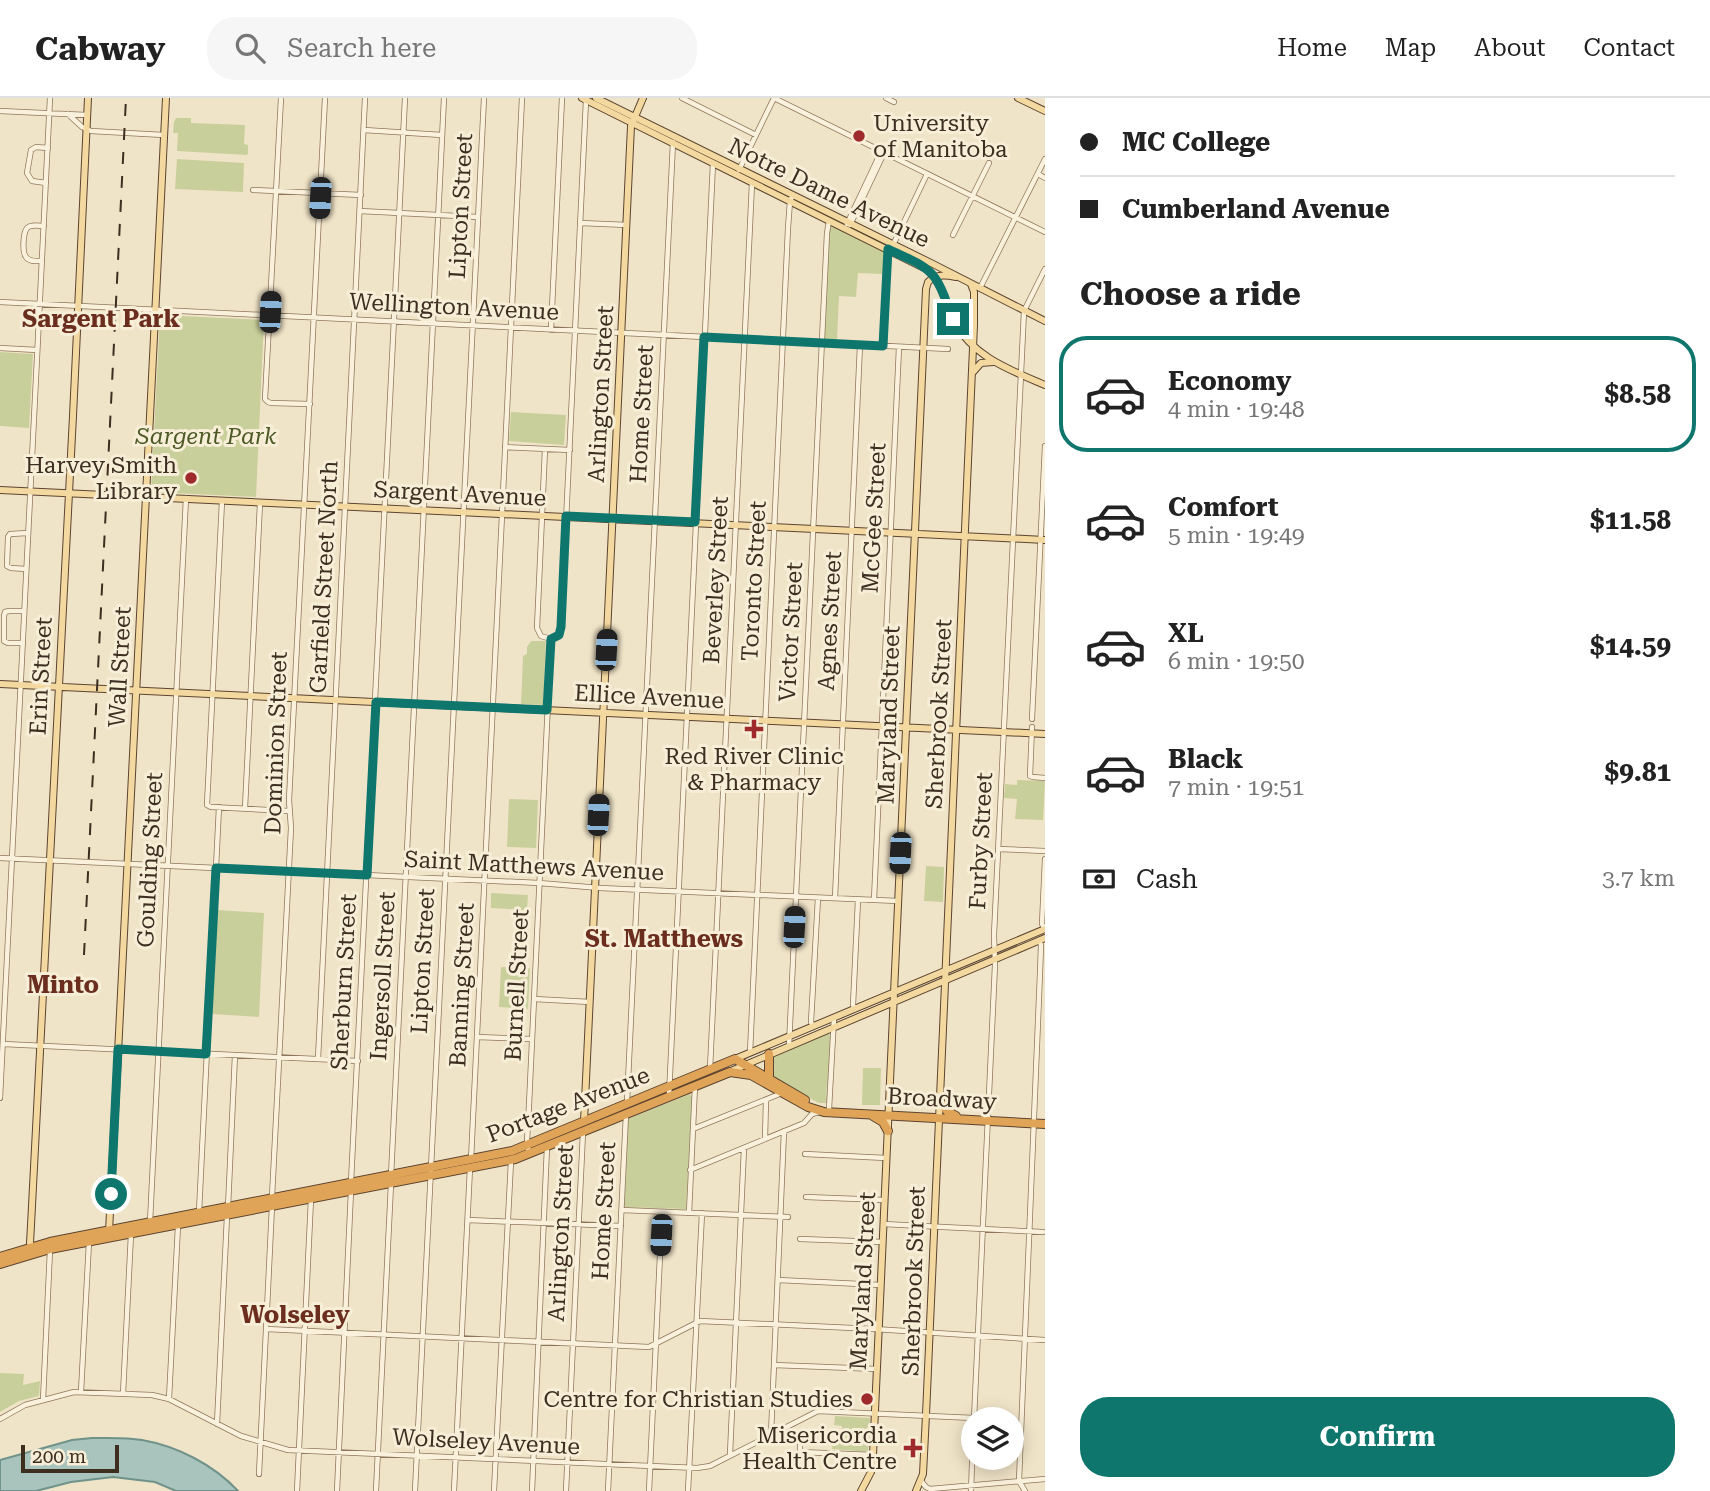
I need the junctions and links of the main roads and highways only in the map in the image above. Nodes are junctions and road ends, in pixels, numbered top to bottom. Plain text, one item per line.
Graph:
1 (88, 98) edge
2 (166, 98) edge
3 (596, 98) edge
4 (643, 98) edge
5 (1018, 98) edge
6 (585, 99) edge
7 (1045, 111) edge
8 (633, 120) junction
9 (673, 139) junction
10 (738, 172) junction
11 (791, 198) junction
12 (848, 226) junction
13 (890, 247) junction
14 (934, 277) junction
15 (956, 277) junction
16 (971, 284) junction
17 (980, 288) junction
18 (974, 316) junction
19 (1045, 321) edge
20 (973, 346) junction
21 (995, 363) junction
22 (972, 375) junction
23 (1045, 385) edge
24 (0, 490) edge
25 (69, 493) junction
26 (146, 496) junction
27 (612, 519) junction
28 (915, 533) junction
29 (965, 536) junction
30 (1042, 540) edge
31 (0, 684) edge
32 (58, 687) junction
33 (136, 691) junction
34 (603, 713) junction
35 (906, 727) junction
36 (955, 729) junction
37 (1045, 734) edge
38 (1045, 929) edge
39 (1042, 939) edge
40 (945, 972) junction
41 (944, 981) junction
42 (893, 994) junction
43 (893, 1002) junction
44 (769, 1054) junction
45 (736, 1059) junction
46 (745, 1065) junction
47 (730, 1072) junction
48 (769, 1079) junction
49 (668, 1091) junction
50 (939, 1100) junction
51 (829, 1111) junction
52 (867, 1114) junction
53 (888, 1115) junction
54 (938, 1117) junction
55 (962, 1119) junction
56 (1045, 1124) edge
57 (584, 1127) junction
58 (887, 1131) junction
59 (528, 1150) junction
60 (471, 1164) junction
61 (351, 1188) junction
62 (272, 1203) junction
63 (199, 1217) junction
64 (109, 1235) junction
65 (34, 1250) junction
66 (0, 1257) edge
67 (0, 1264) edge
68 (863, 1489) edge
69 (916, 1491) edge

1 - 25 main road, Erin Street
2 - 26 main road, Wall Street
3 - 8 main road, Notre Dame Avenue
4 - 8 main road, Arlington Street
5 - 7 main road
6 - 8 main road, Notre Dame Avenue
8 - 9 main road, Notre Dame Avenue
8 - 27 main road, Arlington Street
9 - 10 main road, Notre Dame Avenue
9 - 10 main road, Notre Dame Avenue
10 - 11 main road, Notre Dame Avenue
11 - 12 main road, Notre Dame Avenue
11 - 12 main road, Notre Dame Avenue
12 - 13 main road, Notre Dame Avenue
13 - 14 main road, Notre Dame Avenue
13 - 15 main road, Notre Dame Avenue
14 - 15 main road
14 - 20 main road
14 - 28 main road, Maryland Street
15 - 16 main road, Notre Dame Avenue
16 - 17 main road, Notre Dame Avenue
16 - 18 main road, Sherbrook Street
17 - 18 main road, Sherbrook Street
17 - 19 main road, Notre Dame Avenue
18 - 20 main road, Sherbrook Street
20 - 21 main road
20 - 22 main road, Sherbrook Street
21 - 22 main road
21 - 23 main road
22 - 29 main road, Sherbrook Street
24 - 25 main road, Sargent Avenue
25 - 26 main road, Sargent Avenue
25 - 32 main road, Erin Street
26 - 27 main road, Sargent Avenue
26 - 33 main road, Wall Street
27 - 28 main road, Sargent Avenue
27 - 34 main road, Arlington Street
28 - 29 main road, Sargent Avenue
28 - 35 main road, Maryland Street
29 - 30 main road, Sargent Avenue
29 - 36 main road, Sherbrook Street
31 - 32 main road, Ellice Avenue
32 - 33 main road, Ellice Avenue
32 - 65 main road, Erin Street
33 - 34 main road, Ellice Avenue
33 - 64 main road, Wall Street
34 - 35 main road, Ellice Avenue
34 - 57 main road, Arlington Street
35 - 36 main road, Ellice Avenue
35 - 42 main road, Maryland Street
36 - 37 main road, Ellice Avenue
36 - 40 main road, Sherbrook Street
38 - 40 main road, Portage Avenue
39 - 41 main road, Portage Avenue
40 - 41 main road, Sherbrook Street
40 - 42 main road, Portage Avenue
41 - 43 main road, Portage Avenue
41 - 50 main road, Sherbrook Street
42 - 43 main road, Maryland Street
42 - 45 main road, Portage Avenue
43 - 44 main road, Portage Avenue
43 - 53 main road, Maryland Street
44 - 46 main road, Portage Avenue
44 - 48 highway
45 - 46 highway, Broadway
45 - 49 highway, Portage Avenue
46 - 47 main road, Portage Avenue
46 - 48 highway, Broadway
47 - 49 highway, Portage Avenue
47 - 51 highway, Broadway
48 - 51 highway, Broadway
49 - 57 highway, Portage Avenue
50 - 54 main road, Sherbrook Street
50 - 55 highway
51 - 52 highway, Broadway
52 - 53 highway, Broadway
52 - 58 highway
53 - 54 highway, Broadway
53 - 58 main road, Maryland Street
54 - 55 highway, Broadway
54 - 69 main road, Sherbrook Street
55 - 56 highway, Broadway
57 - 59 highway, Portage Avenue
57 - 59 highway, Portage Avenue
58 - 68 main road, Maryland Street
59 - 60 highway, Portage Avenue
59 - 60 highway, Portage Avenue
60 - 61 highway, Portage Avenue
61 - 62 highway, Portage Avenue
61 - 62 highway, Portage Avenue
62 - 63 highway, Portage Avenue
63 - 64 highway, Portage Avenue
63 - 64 highway, Portage Avenue
64 - 65 highway, Portage Avenue
64 - 65 highway, Portage Avenue
65 - 66 highway, Portage Avenue
65 - 67 highway, Portage Avenue

